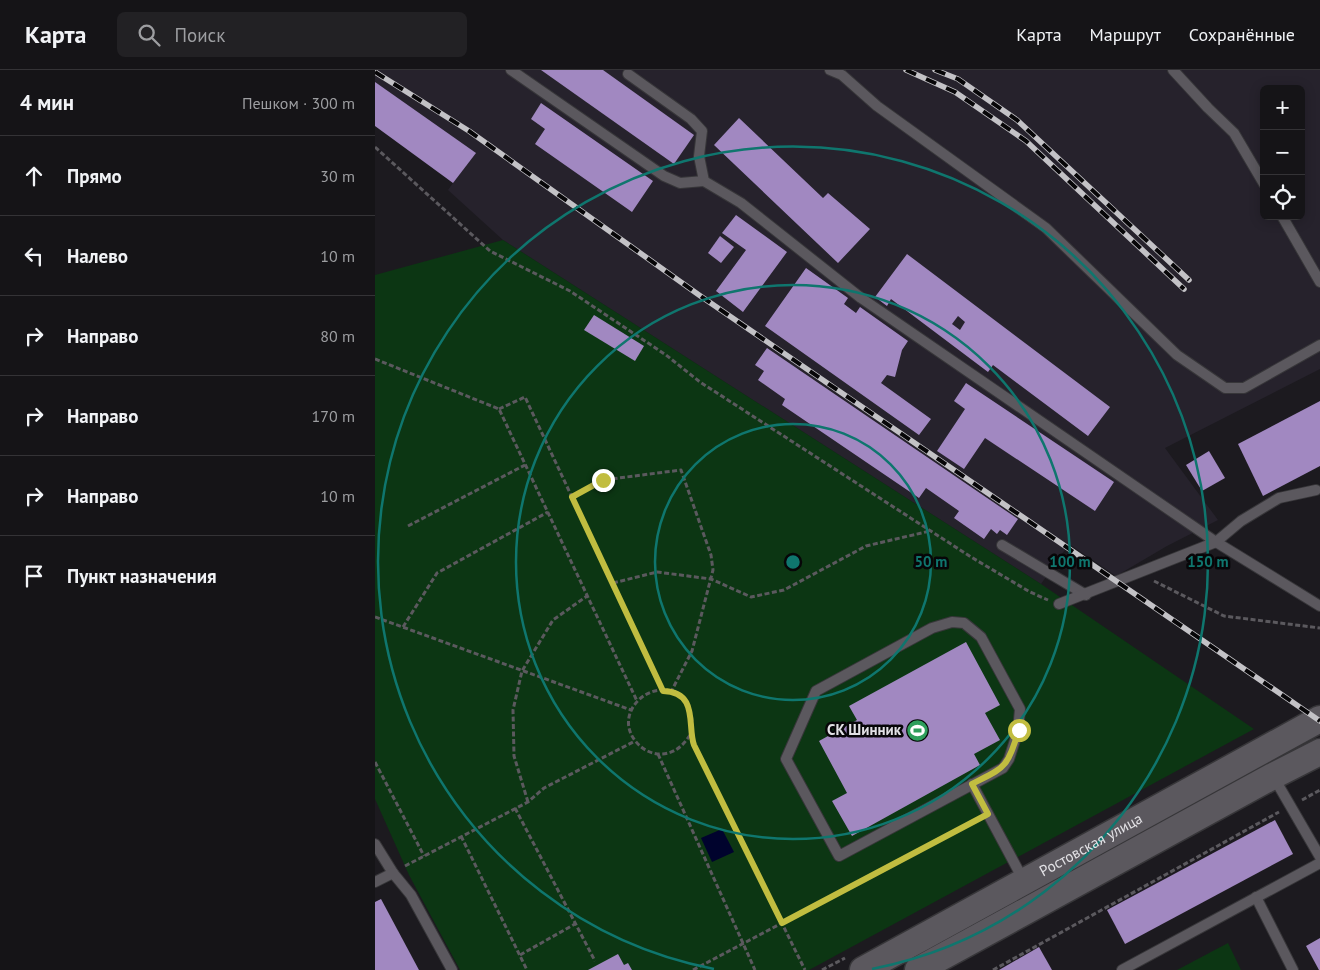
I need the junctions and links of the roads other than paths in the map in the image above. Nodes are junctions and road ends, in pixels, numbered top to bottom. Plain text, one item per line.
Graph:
1 (511, 70) edge
2 (830, 70) edge
3 (1173, 70) edge
4 (628, 74) dead end
5 (1260, 177) edge
6 (704, 182) junction
7 (1284, 220) edge
8 (1320, 282) edge
9 (1320, 345) edge
10 (1319, 491) edge
11 (1216, 542) junction
12 (1002, 545) dead end
13 (1085, 595) junction
14 (1059, 604) road end
15 (1320, 606) edge
16 (1320, 719) edge
17 (1320, 752) edge
18 (1273, 776) junction
19 (972, 784) junction
20 (375, 844) edge
21 (1320, 857) edge
22 (1320, 863) edge
23 (393, 873) junction
24 (1025, 881) junction
25 (375, 882) edge
26 (1256, 897) junction
27 (452, 970) edge
28 (863, 970) edge
29 (918, 970) edge
30 (1123, 970) edge
31 (1293, 970) edge

1 - 6 lane
2 - 9 lane
3 - 5 lane
4 - 6 lane
6 - 11 lane
7 - 8 lane
10 - 11 lane
11 - 13 lane
11 - 15 lane
12 - 13 lane
13 - 14 lane
16 - 24 street, Ростовская улица
17 - 18 street, Ростовская улица
18 - 21 lane
18 - 29 street, Ростовская улица
19 - 19 lane
19 - 24 lane
20 - 23 lane
22 - 26 lane
23 - 25 lane
23 - 27 lane
24 - 28 street, Ростовская улица
26 - 30 lane
26 - 31 lane

